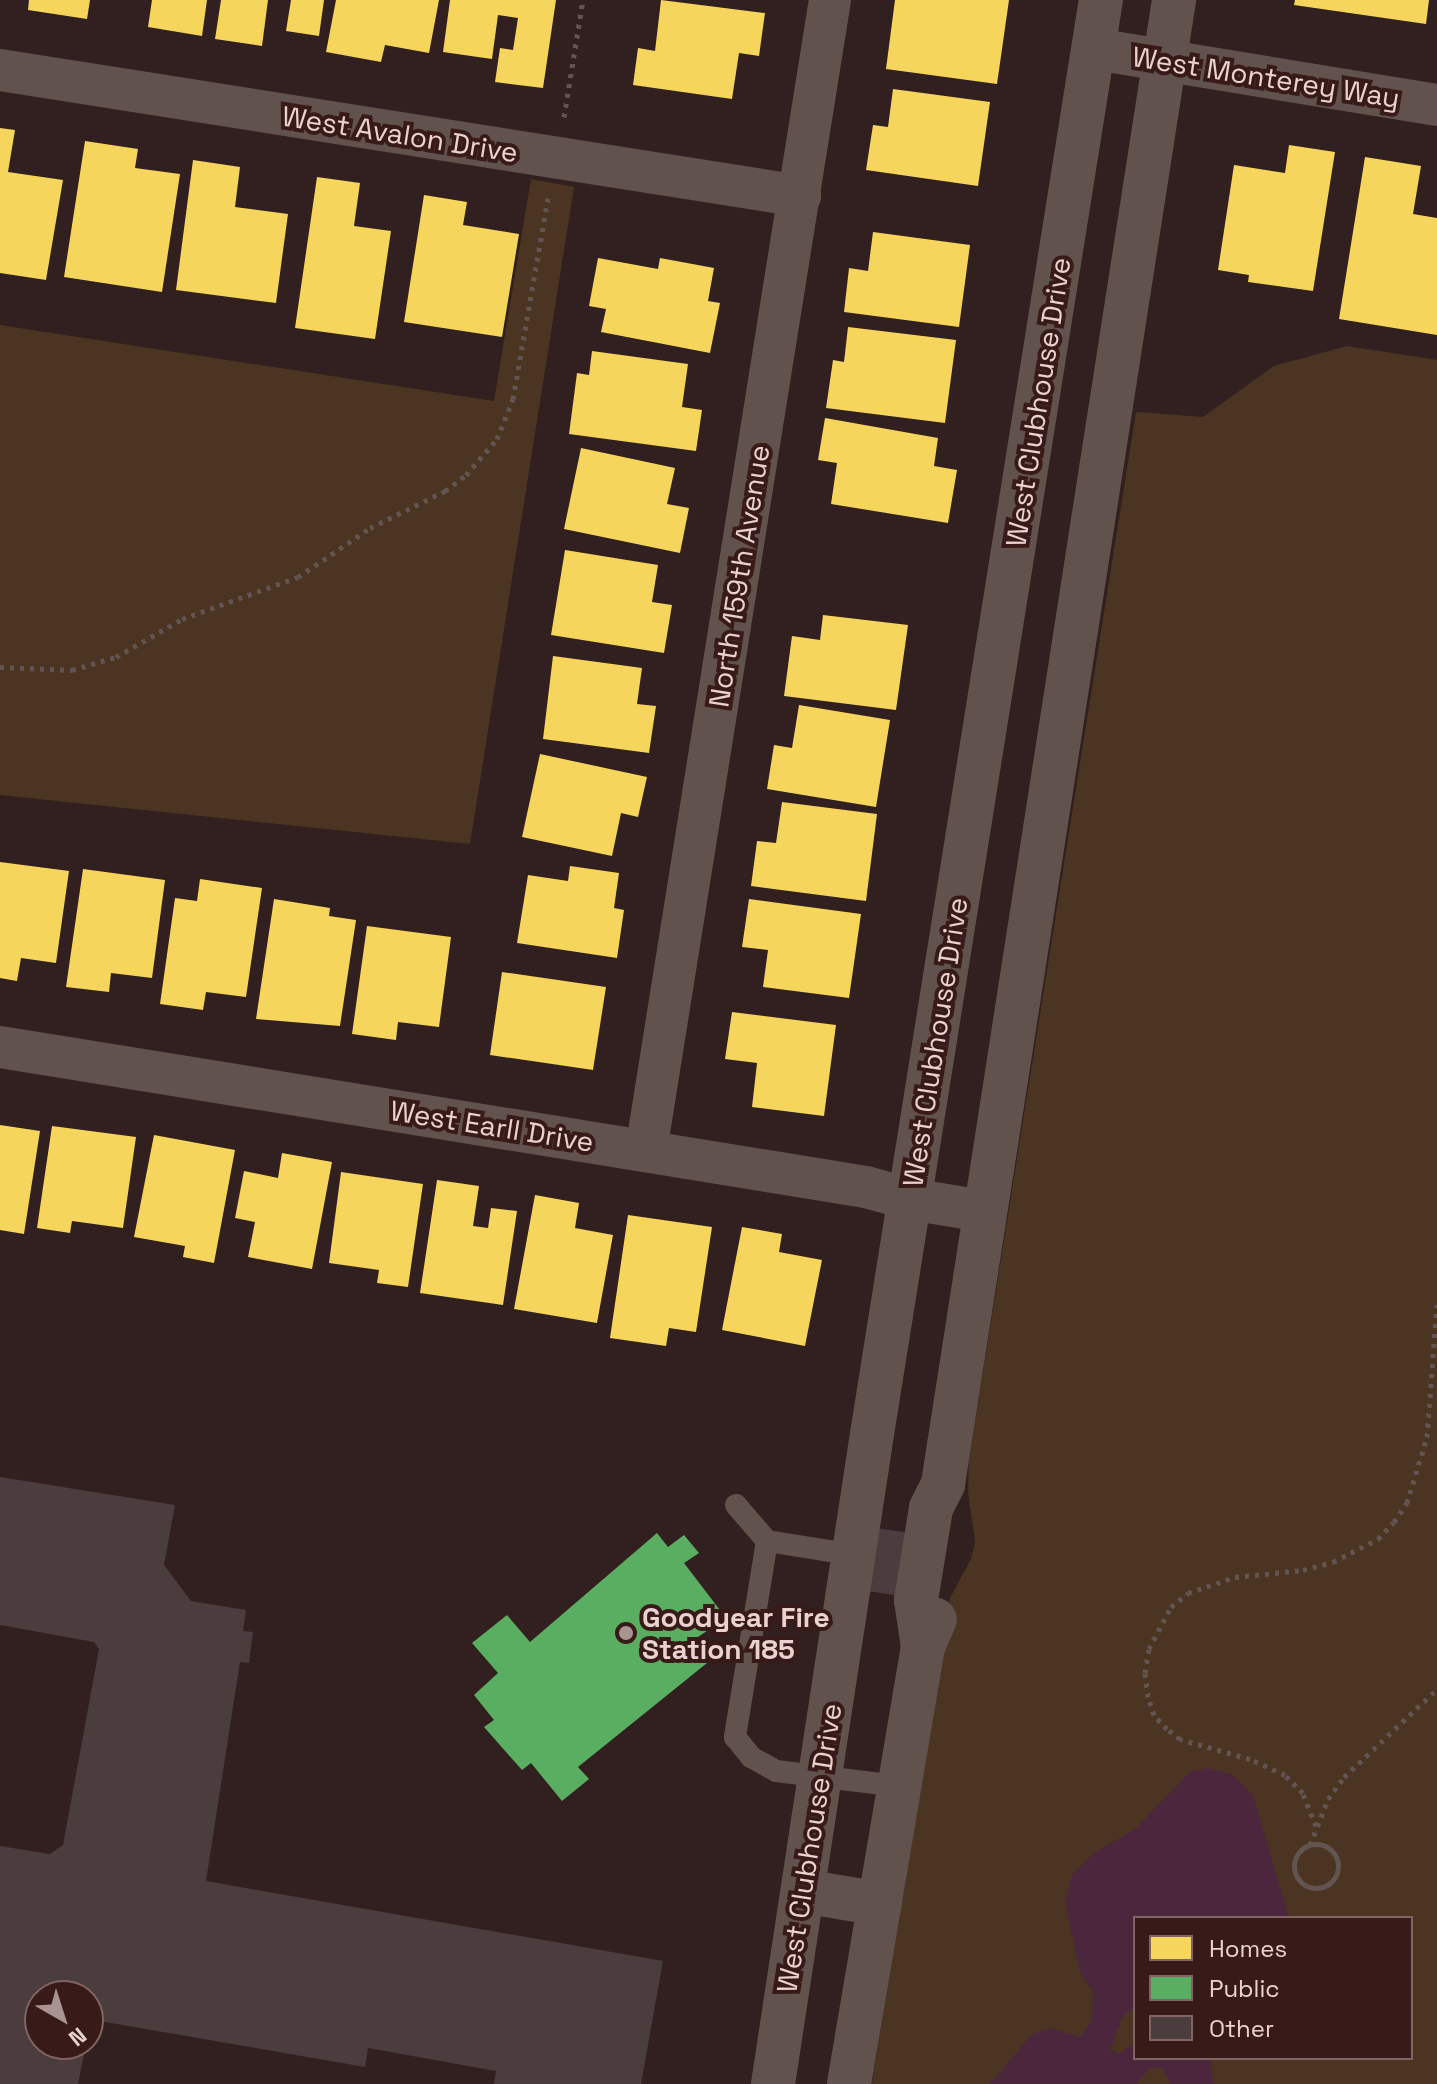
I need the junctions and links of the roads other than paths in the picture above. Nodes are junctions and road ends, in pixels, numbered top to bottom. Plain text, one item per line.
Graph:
1 (830, 0) edge
2 (1101, 0) edge
3 (1174, 0) edge
4 (1095, 49) junction
5 (1164, 60) junction
6 (0, 70) edge
7 (1437, 105) edge
8 (800, 196) junction
9 (0, 1047) edge
10 (646, 1151) junction
11 (910, 1199) junction
12 (983, 1211) junction
13 (736, 1505) dead end
14 (767, 1541) junction
15 (854, 1555) junction
16 (820, 1776) junction
17 (899, 1786) junction
18 (803, 1891) junction
19 (880, 1904) junction
20 (773, 2084) edge
21 (849, 2084) edge

1 - 8 street, North 159th Avenue
2 - 4 street, West Clubhouse Drive
3 - 5 street
4 - 5 street, West Monterey Way
4 - 11 street, West Clubhouse Drive
5 - 7 street, West Monterey Way
5 - 12 street
6 - 8 street, West Avalon Drive
8 - 10 street, North 159th Avenue
9 - 10 street, West Earll Drive
10 - 11 street, West Earll Drive
11 - 12 street, West Earll Drive
11 - 15 street, West Clubhouse Drive
12 - 17 street
13 - 14 lane
14 - 15 lane
14 - 16 lane
15 - 16 street, West Clubhouse Drive
16 - 17 lane
16 - 18 street, West Clubhouse Drive
17 - 19 street
18 - 19 street
18 - 20 street, West Clubhouse Drive
19 - 21 street

